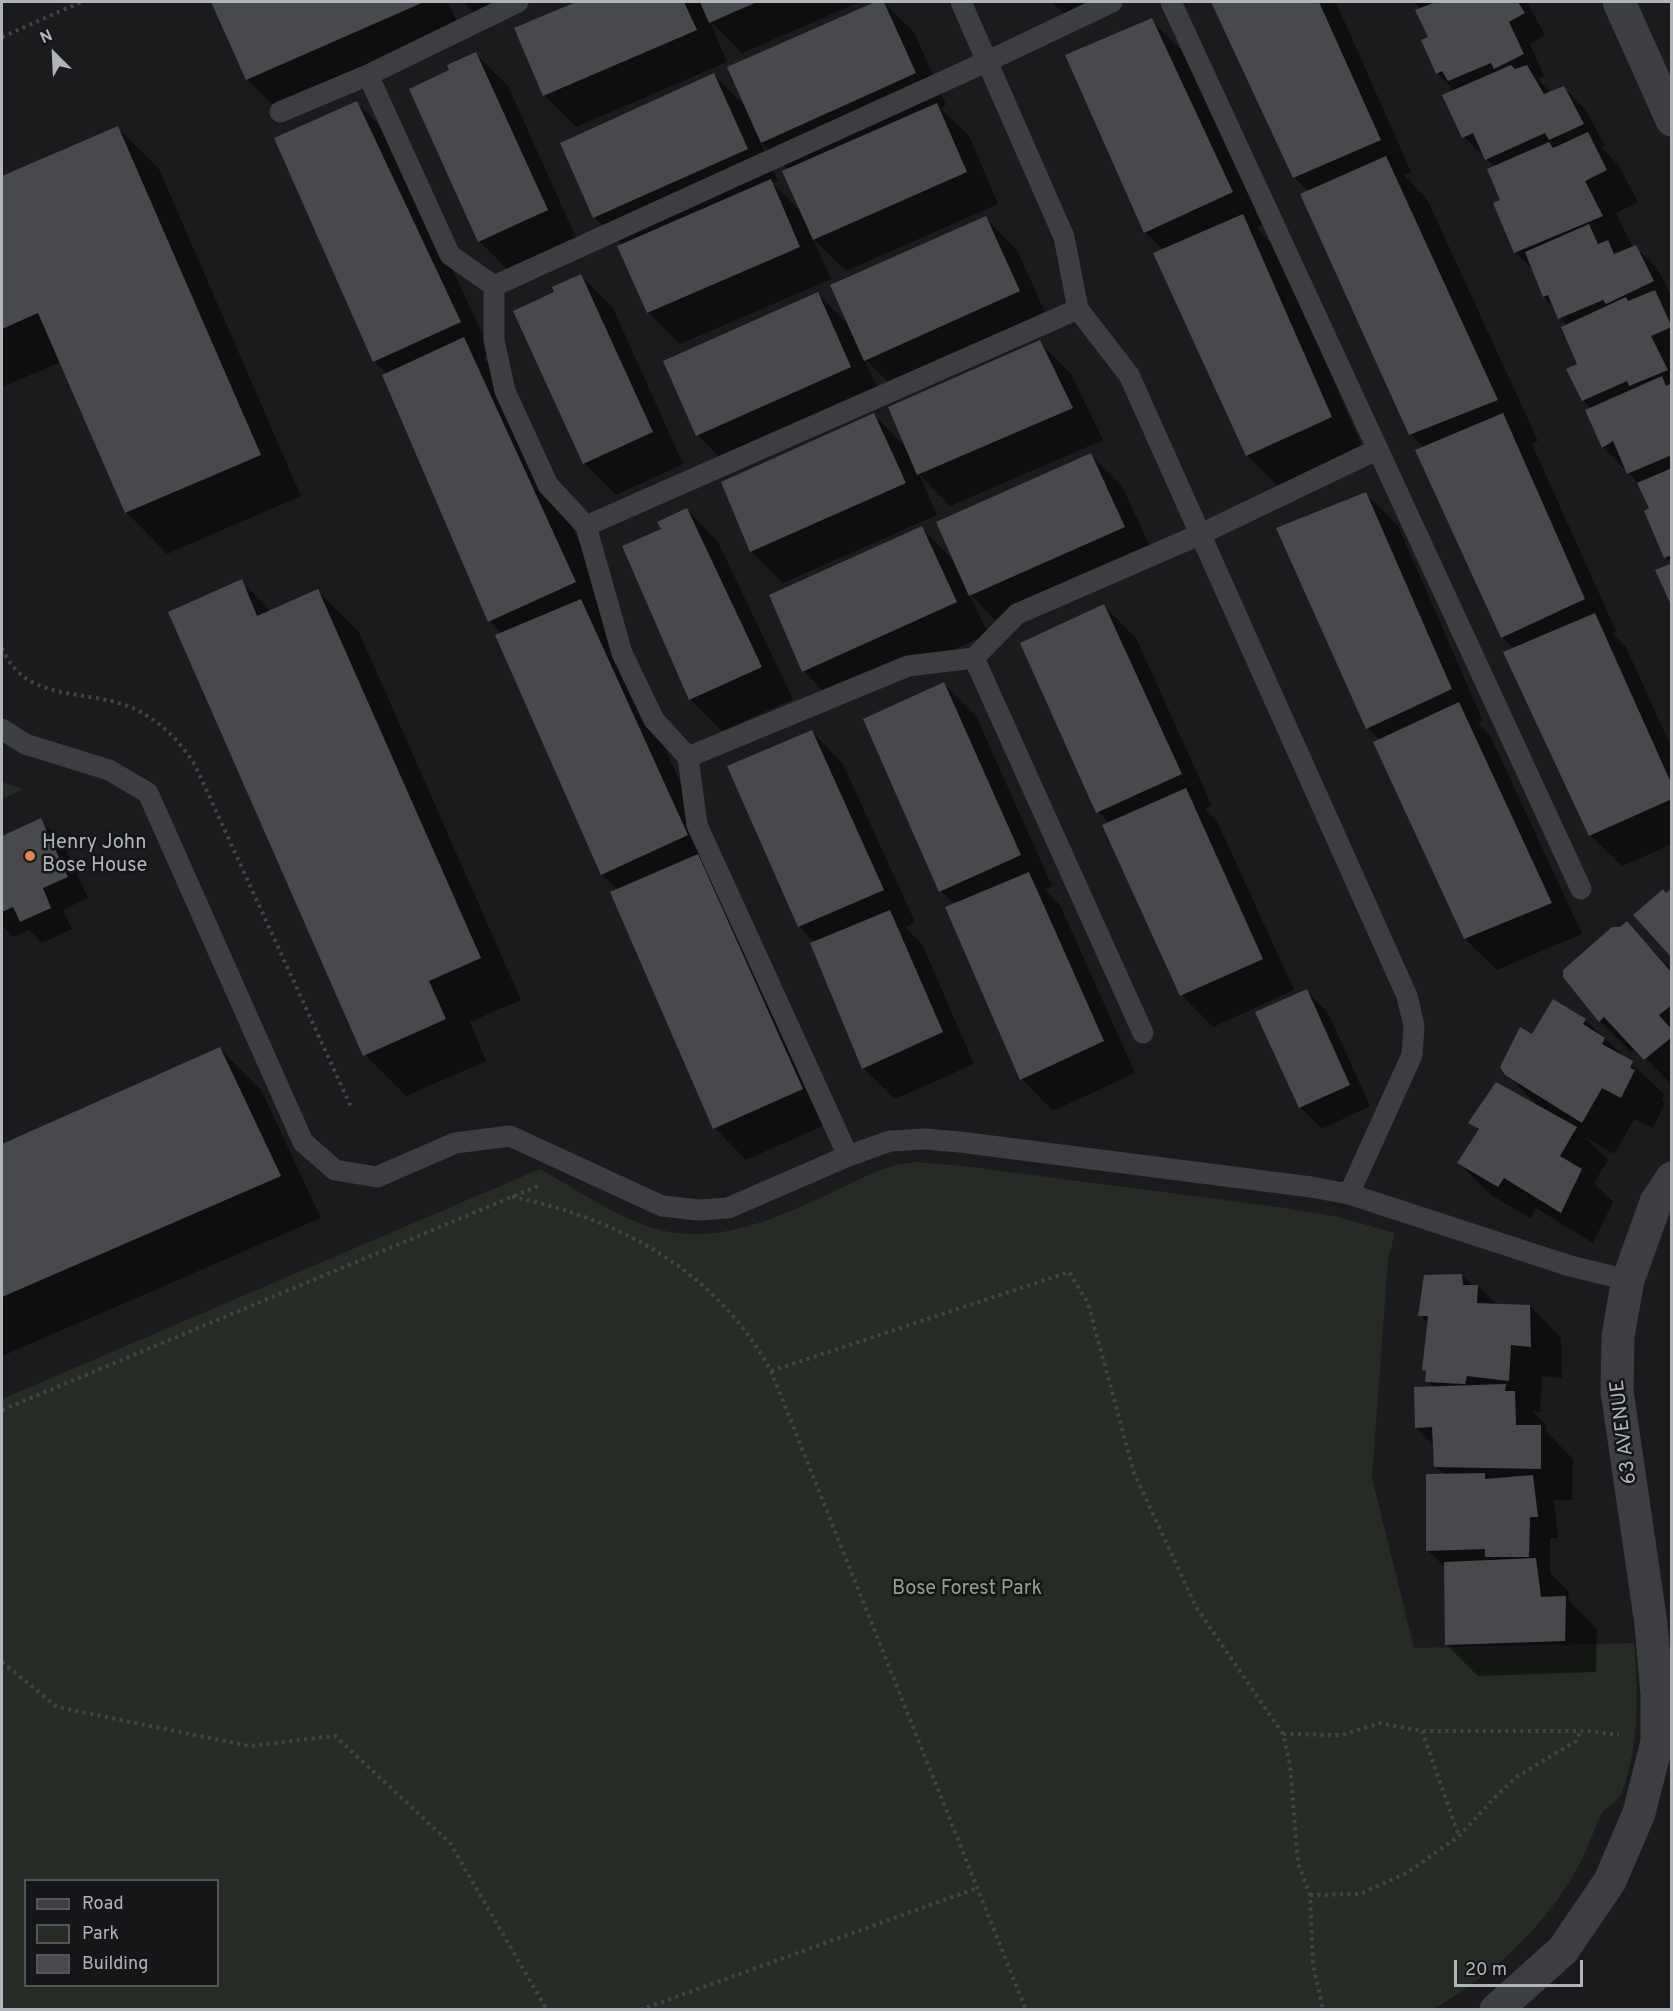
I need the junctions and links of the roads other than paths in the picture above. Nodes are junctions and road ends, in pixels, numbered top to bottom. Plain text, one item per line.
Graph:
1 (518, 2) edge
2 (961, 2) edge
3 (1112, 2) edge
4 (1171, 2) edge
5 (1619, 2) edge
6 (988, 61) junction
7 (368, 75) junction
8 (280, 112) dead end
9 (1671, 120) edge
10 (494, 286) junction
11 (1078, 309) junction
12 (1378, 449) junction
13 (586, 526) junction
14 (1201, 534) junction
15 (974, 658) junction
16 (2, 729) edge
17 (688, 757) junction
18 (1581, 889) dead end
19 (1143, 1034) dead end
20 (848, 1156) junction
21 (1671, 1178) edge
22 (1349, 1194) junction
23 (1628, 1280) junction
24 (1664, 1694) edge
25 (1496, 2010) edge

1 - 7 lane
2 - 6 lane
3 - 6 lane
4 - 12 lane
5 - 9 street
6 - 10 lane
6 - 11 lane
7 - 8 lane
7 - 10 lane
10 - 13 lane
11 - 13 lane
11 - 14 lane
12 - 14 lane
12 - 18 lane
13 - 17 lane
14 - 15 lane
14 - 22 lane
15 - 17 lane
15 - 19 lane
16 - 20 lane
17 - 20 lane
20 - 22 lane
21 - 23 street, 63 AVENUE
22 - 23 lane
23 - 24 street, 63 AVENUE
24 - 25 street, 63 AVENUE

